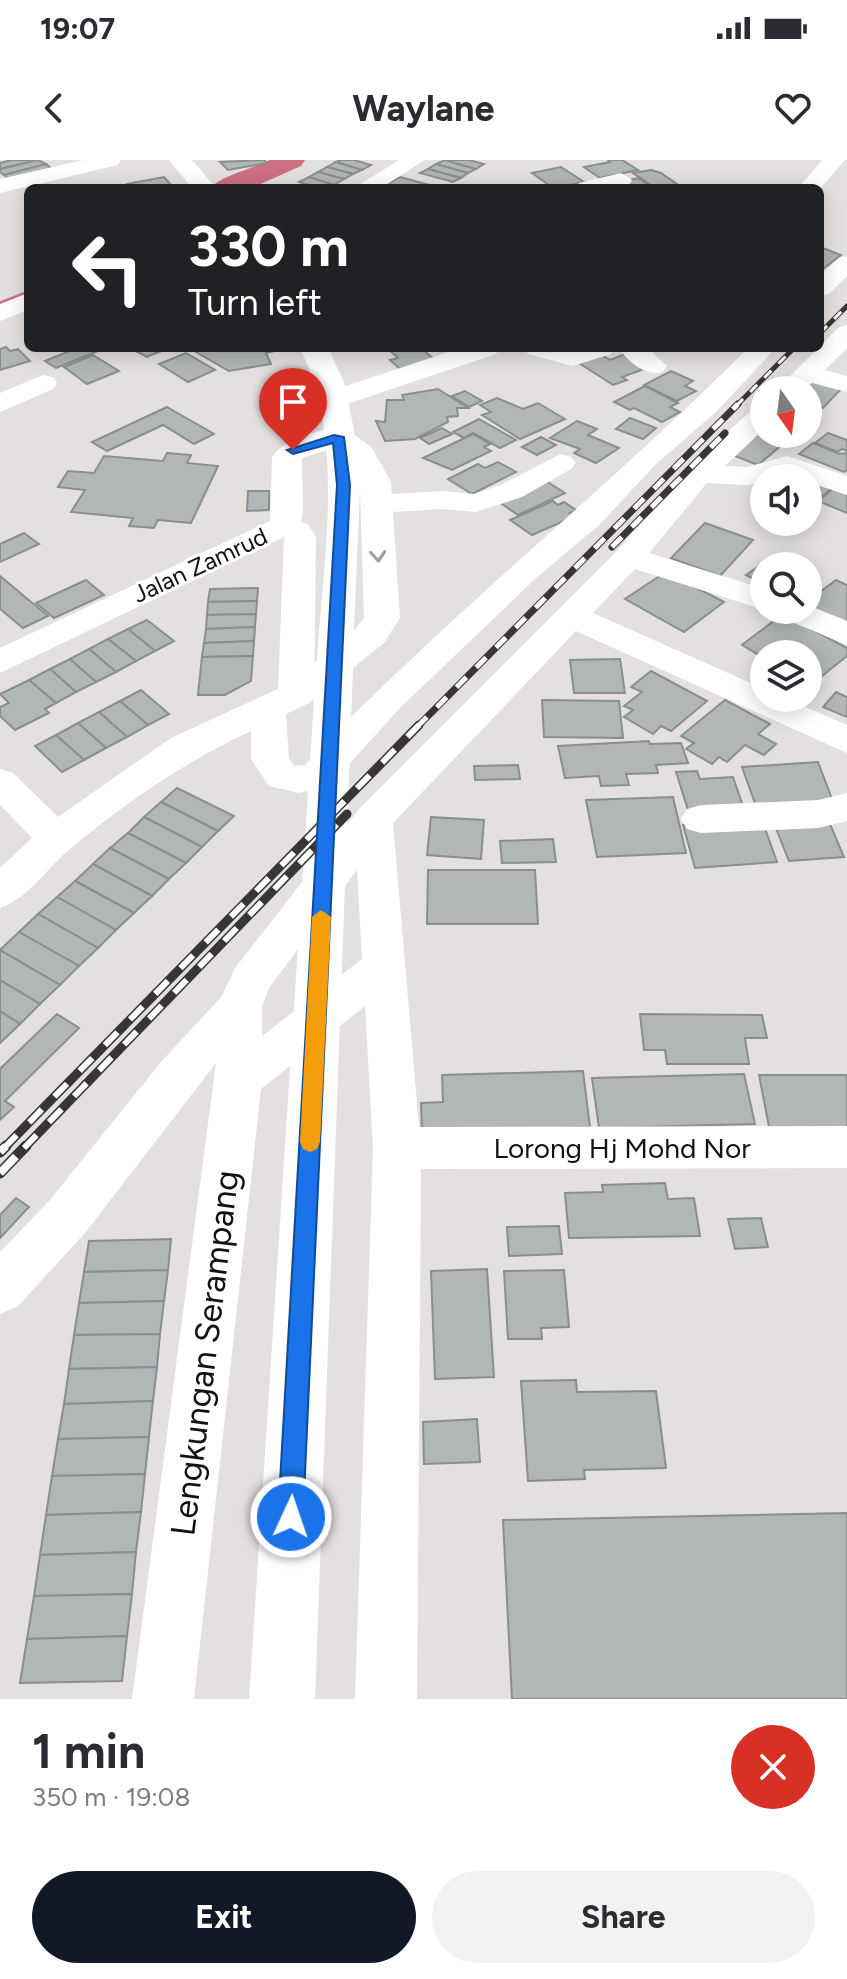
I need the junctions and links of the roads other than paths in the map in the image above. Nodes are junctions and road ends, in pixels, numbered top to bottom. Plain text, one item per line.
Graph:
1 (110, 160) edge
2 (180, 160) edge
3 (414, 160) edge
4 (834, 160) edge
5 (621, 180) dead end
6 (201, 184) edge
7 (372, 184) edge
8 (604, 184) edge
9 (813, 184) edge
10 (0, 186) edge
11 (847, 263) edge
12 (824, 285) edge
13 (24, 303) edge
14 (0, 313) edge
15 (847, 333) edge
16 (316, 352) edge
17 (475, 352) edge
18 (551, 352) edge
19 (590, 352) edge
20 (637, 352) edge
21 (759, 352) edge
22 (654, 366) dead end
23 (804, 376) edge
24 (43, 383) dead end
25 (822, 383) edge
26 (847, 384) edge
27 (337, 398) junction
28 (0, 404) edge
29 (750, 427) edge
30 (338, 437) junction
31 (561, 463) dead end
32 (699, 474) junction
33 (847, 486) edge
34 (359, 495) junction
35 (284, 527) junction
36 (629, 557) junction
37 (750, 596) edge
38 (572, 616) junction
39 (822, 623) edge
40 (847, 634) edge
41 (6, 650) edge
42 (282, 702) junction
43 (847, 740) edge
44 (0, 782) edge
45 (847, 807) edge
46 (373, 819) junction
47 (701, 819) dead end
48 (56, 839) junction
49 (0, 892) edge
50 (383, 967) junction
51 (240, 1006) junction
52 (239, 1080) junction
53 (847, 1147) edge
54 (397, 1148) junction
55 (0, 1289) edge
56 (283, 1670) edge
57 (163, 1699) edge
58 (386, 1699) edge

1 - 10 street
2 - 6 main road
3 - 7 street
4 - 9 street
5 - 8 street
11 - 12 street
13 - 14 street
15 - 23 street
16 - 27 main road
17 - 27 street
18 - 19 street
20 - 22 street
21 - 42 street
24 - 28 street
25 - 26 street
27 - 30 main road
29 - 32 street, Lengkungan Serampang
30 - 34 main road
30 - 35 street
31 - 34 street
32 - 33 street
32 - 36 street, Lengkungan Serampang
34 -> 42 main road
34 - 56 main road
35 - 41 street, Jalan Zamrud
35 - 42 street, Jalan Zamrud
36 - 37 street
36 - 38 street, Lengkungan Serampang
38 - 43 street
38 - 46 street, Lengkungan Serampang
39 - 40 street
42 - 48 street
44 - 48 street
45 - 47 street
46 - 50 street
46 - 51 street, Lengkungan Serampang
48 - 49 street
50 - 52 street
50 - 54 street
51 - 52 street, Lengkungan Serampang
51 - 55 street, Lengkungan Serampang
52 - 57 street, Lengkungan Serampang
53 - 54 street, Lorong Hj Mohd Nor
54 - 58 street

